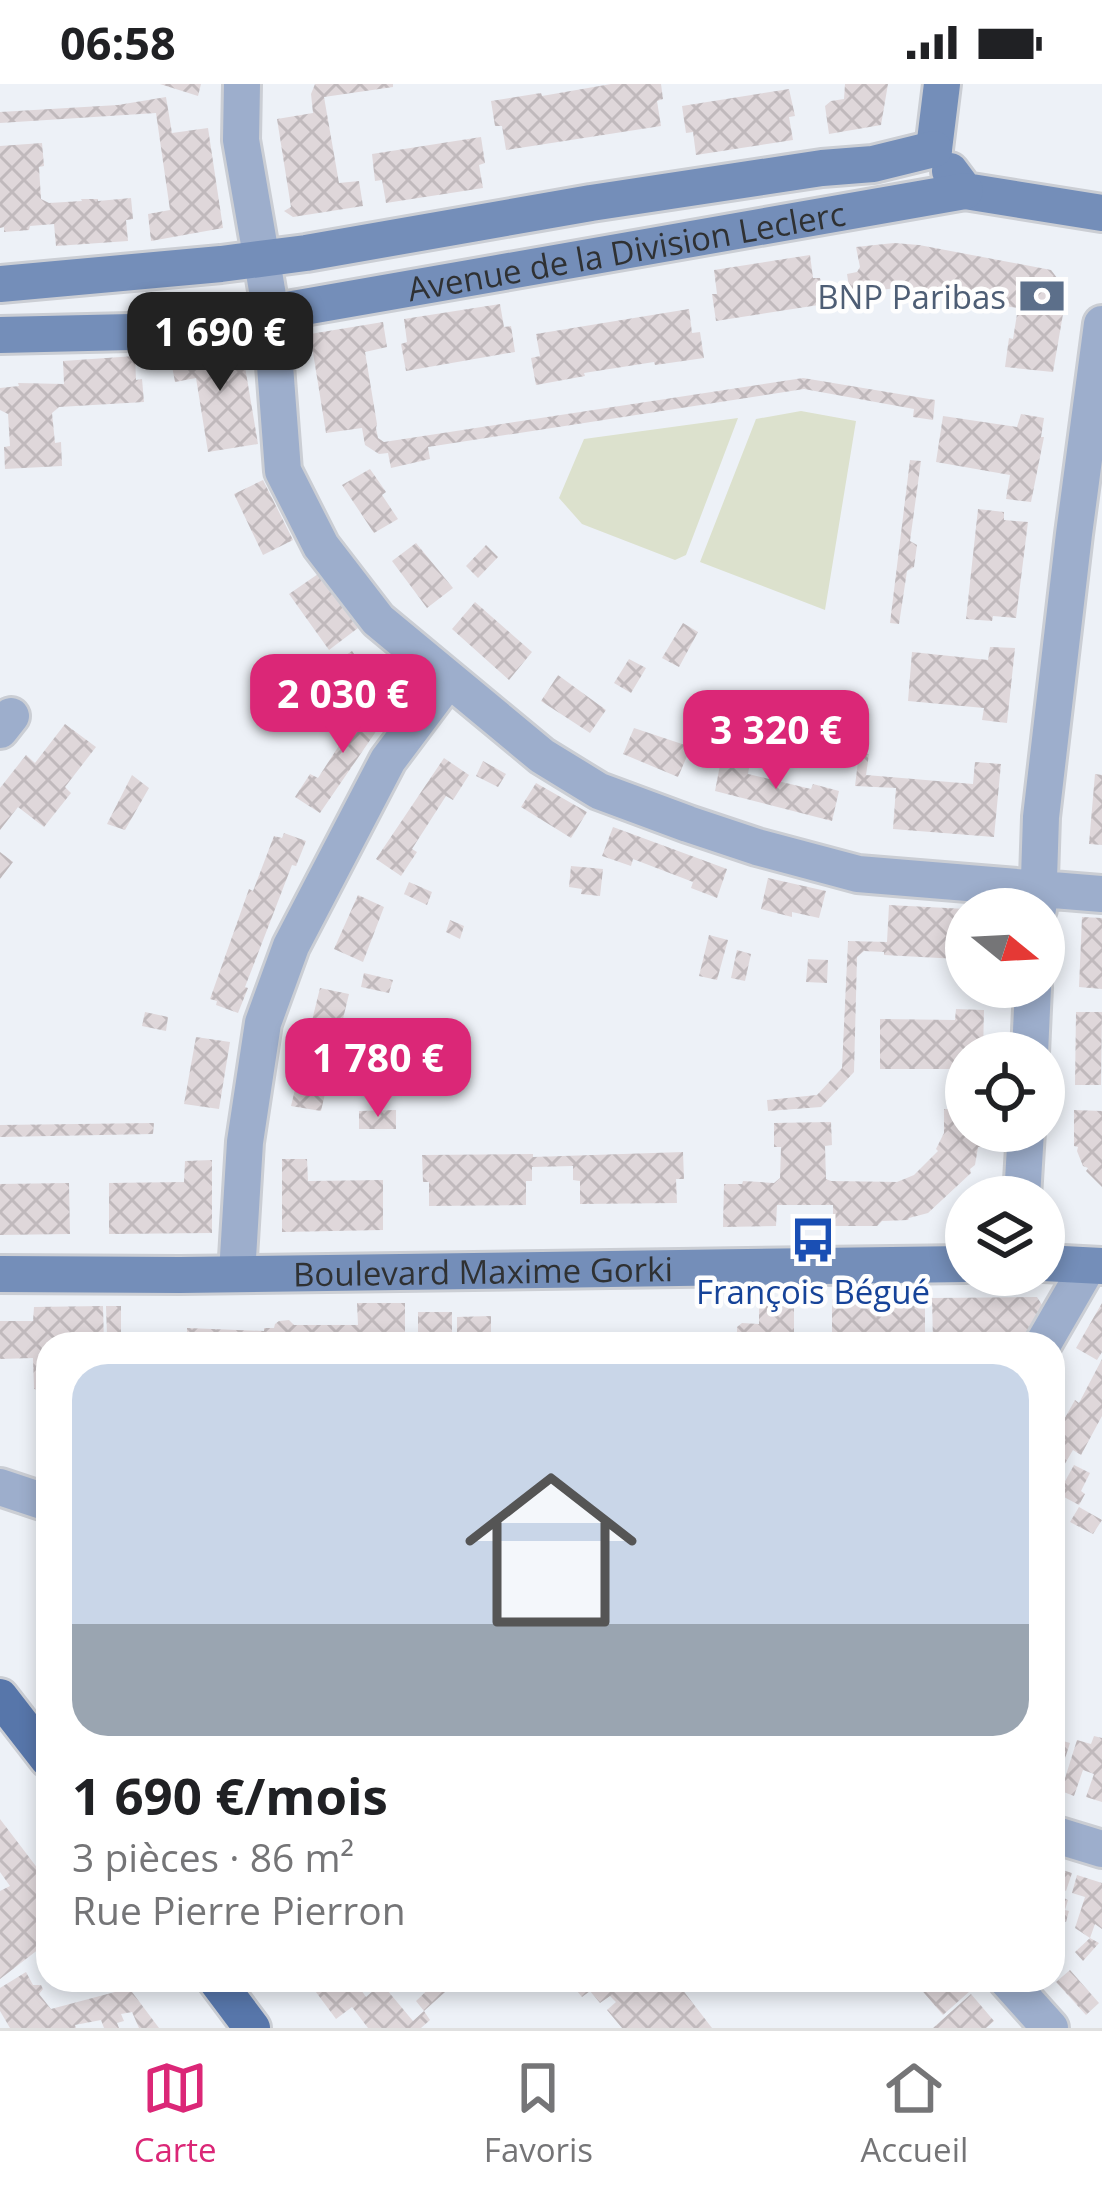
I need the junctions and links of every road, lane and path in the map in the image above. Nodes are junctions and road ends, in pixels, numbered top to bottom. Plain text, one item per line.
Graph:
1 (242, 84) edge
2 (942, 84) edge
3 (934, 149) junction
4 (965, 191) junction
5 (1102, 213) edge
6 (262, 258) junction
7 (0, 284) edge
8 (271, 313) junction
9 (1102, 324) edge
10 (0, 335) edge
11 (448, 680) junction
12 (954, 888) edge
13 (1038, 888) edge
14 (1102, 894) edge
15 (1065, 897) edge
16 (945, 1264) edge
17 (1065, 1264) edge
18 (1095, 1266) edge
19 (0, 1274) edge
20 (237, 1274) junction
21 (1051, 1332) edge
22 (0, 1487) edge
23 (36, 1499) edge
24 (0, 1697) edge
25 (36, 1744) edge
26 (1065, 1838) edge
27 (1102, 1849) edge
28 (225, 1992) edge
29 (1018, 1992) edge
30 (252, 2028) edge
31 (1050, 2028) edge

1 - 6 street
2 - 3 street
3 - 4 street
3 - 6 street, Avenue de la Division Leclerc
4 - 5 street, Avenue de la Division Leclerc
4 - 8 street, Avenue de la Division Leclerc
6 - 7 street, Avenue de la Division Leclerc
6 - 8 street
8 - 10 street, Avenue de la Division Leclerc
8 - 11 street
9 - 13 street
11 - 12 street
11 - 20 street
14 - 15 street
16 - 20 street, Boulevard Maxime Gorki
17 - 18 street
18 - 21 street
19 - 20 street, Boulevard Maxime Gorki
22 - 23 street
24 - 25 main road
26 - 27 street
28 - 30 main road
29 - 31 street

